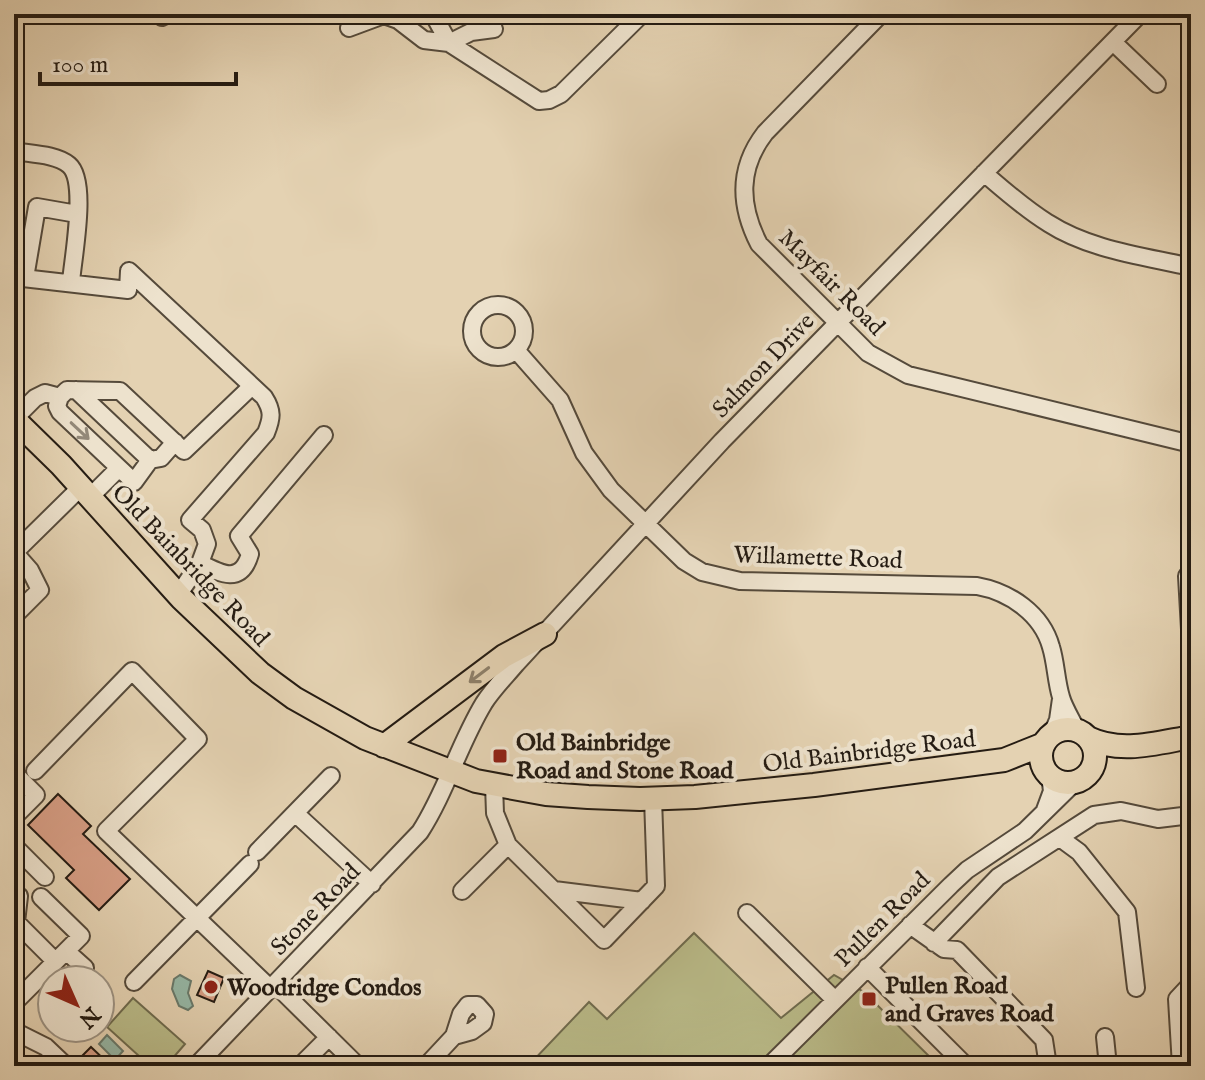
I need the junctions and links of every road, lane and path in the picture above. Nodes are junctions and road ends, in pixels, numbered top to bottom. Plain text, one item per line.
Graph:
1 (433, 14) edge
2 (642, 14) edge
3 (881, 14) edge
4 (1140, 14) edge
5 (349, 28) dead end
6 (494, 29) dead end
7 (1113, 42) junction
8 (449, 43) junction
9 (1157, 84) dead end
10 (14, 151) edge
11 (984, 173) junction
12 (77, 214) junction
13 (1191, 267) edge
14 (19, 278) edge
15 (71, 282) junction
16 (838, 322) junction
17 (516, 350) dead end
18 (252, 386) junction
19 (68, 393) junction
20 (14, 419) edge
21 (324, 435) dead end
22 (175, 442) junction
23 (1191, 444) edge
24 (150, 460) junction
25 (119, 468) junction
26 (86, 492) junction
27 (645, 524) junction
28 (14, 553) edge
29 (200, 563) junction
30 (1187, 576) dead end
31 (178, 595) junction
32 (14, 616) edge
33 (545, 634) junction
34 (1191, 647) edge
35 (1061, 698) junction
36 (1083, 735) junction
37 (1191, 737) edge
38 (1048, 739) junction
39 (384, 746) junction
40 (1128, 748) junction
41 (1004, 760) junction
42 (1094, 763) junction
43 (35, 771) dead end
44 (450, 772) junction
45 (1047, 772) junction
46 (14, 773) edge
47 (331, 776) dead end
48 (1076, 781) junction
49 (494, 785) junction
50 (653, 798) junction
51 (295, 813) junction
52 (1191, 815) edge
53 (14, 817) edge
54 (1040, 818) junction
55 (1060, 838) junction
56 (508, 845) junction
57 (14, 846) edge
58 (45, 877) dead end
59 (372, 884) junction
60 (554, 890) junction
61 (462, 891) dead end
62 (14, 892) edge
63 (41, 897) dead end
64 (642, 901) junction
65 (927, 908) junction
66 (747, 913) dead end
67 (197, 918) junction
68 (910, 925) junction
69 (948, 928) junction
70 (934, 943) junction
71 (957, 950) junction
72 (61, 956) junction
73 (77, 964) edge
74 (867, 967) junction
75 (134, 982) dead end
76 (1191, 984) edge
77 (273, 986) junction
78 (1136, 988) dead end
79 (835, 1000) junction
80 (14, 1003) edge
81 (14, 1031) edge
82 (454, 1036) dead end
83 (329, 1037) junction
84 (1105, 1037) dead end
85 (66, 1066) edge
86 (196, 1066) edge
87 (300, 1066) edge
88 (358, 1066) edge
89 (426, 1066) edge
90 (769, 1066) edge
91 (966, 1066) edge
92 (1048, 1066) edge
93 (1108, 1066) edge
94 (1181, 1066) edge

1 - 8 street
2 - 8 street
3 - 16 street, Mayfair Road
4 - 7 street, Salmon Drive
5 - 8 street
6 - 8 street
7 - 9 street
7 - 11 street, Salmon Drive
10 - 12 street
11 - 13 street
11 - 16 street, Salmon Drive
12 - 14 street
12 - 15 street
14 - 15 street
15 - 18 street
16 - 23 street, Mayfair Road
16 - 27 street, Salmon Drive
17 - 27 street, Willamette Road
18 - 22 street
18 - 29 street
19 - 20 street
19 - 22 street
19 - 24 street
19 -> 25 street
20 - 26 main road, Old Bainbridge Road
21 - 29 street
22 - 24 street
24 - 25 street
25 - 26 street
26 - 28 street
26 - 31 main road, Old Bainbridge Road
27 - 33 street, Salmon Drive
27 - 35 street, Willamette Road
28 - 32 street
29 - 31 street
30 - 34 street
31 - 39 main road, Old Bainbridge Road
33 -> 39 main road
33 - 44 street, Salmon Drive
35 - 36 street, Willamette Road
35 - 38 street, Willamette Road
36 - 38 main road
36 - 40 main road
36 - 42 main road
37 - 40 main road
38 - 41 main road, Old Bainbridge Road
38 - 45 main road
39 - 44 main road, Old Bainbridge Road
40 - 42 main road
41 - 45 main road, Old Bainbridge Road
41 - 50 main road, Old Bainbridge Road
42 - 48 main road
43 - 67 street
44 - 49 main road, Old Bainbridge Road
44 - 59 street, Stone Road
45 - 48 main road
45 - 54 street
46 - 53 street
47 - 51 street
48 - 54 street, Pullen Road
49 - 50 main road, Old Bainbridge Road
49 - 56 street
50 - 64 street
51 - 59 street
51 - 67 street
52 - 55 street
54 - 65 street, Pullen Road
55 - 69 street
55 - 78 street
56 - 60 street
56 - 61 street
57 - 58 street
59 - 77 street, Stone Road
60 - 64 street
60 - 64 street
62 - 72 street
63 - 72 street
65 - 68 street, Pullen Road
65 - 69 street
66 - 79 street
67 - 75 street
67 - 77 street
68 - 70 street
68 - 74 street, Pullen Road
69 - 70 street
69 - 71 street
70 - 71 street
71 - 92 street
72 - 73 street
72 - 80 street
74 - 79 street, Pullen Road
74 - 91 street
76 - 94 street
77 - 83 street
77 - 86 street, Stone Road
79 - 90 street, Pullen Road
81 - 85 street
82 - 89 street
83 - 87 street
83 - 88 street
84 - 93 street

